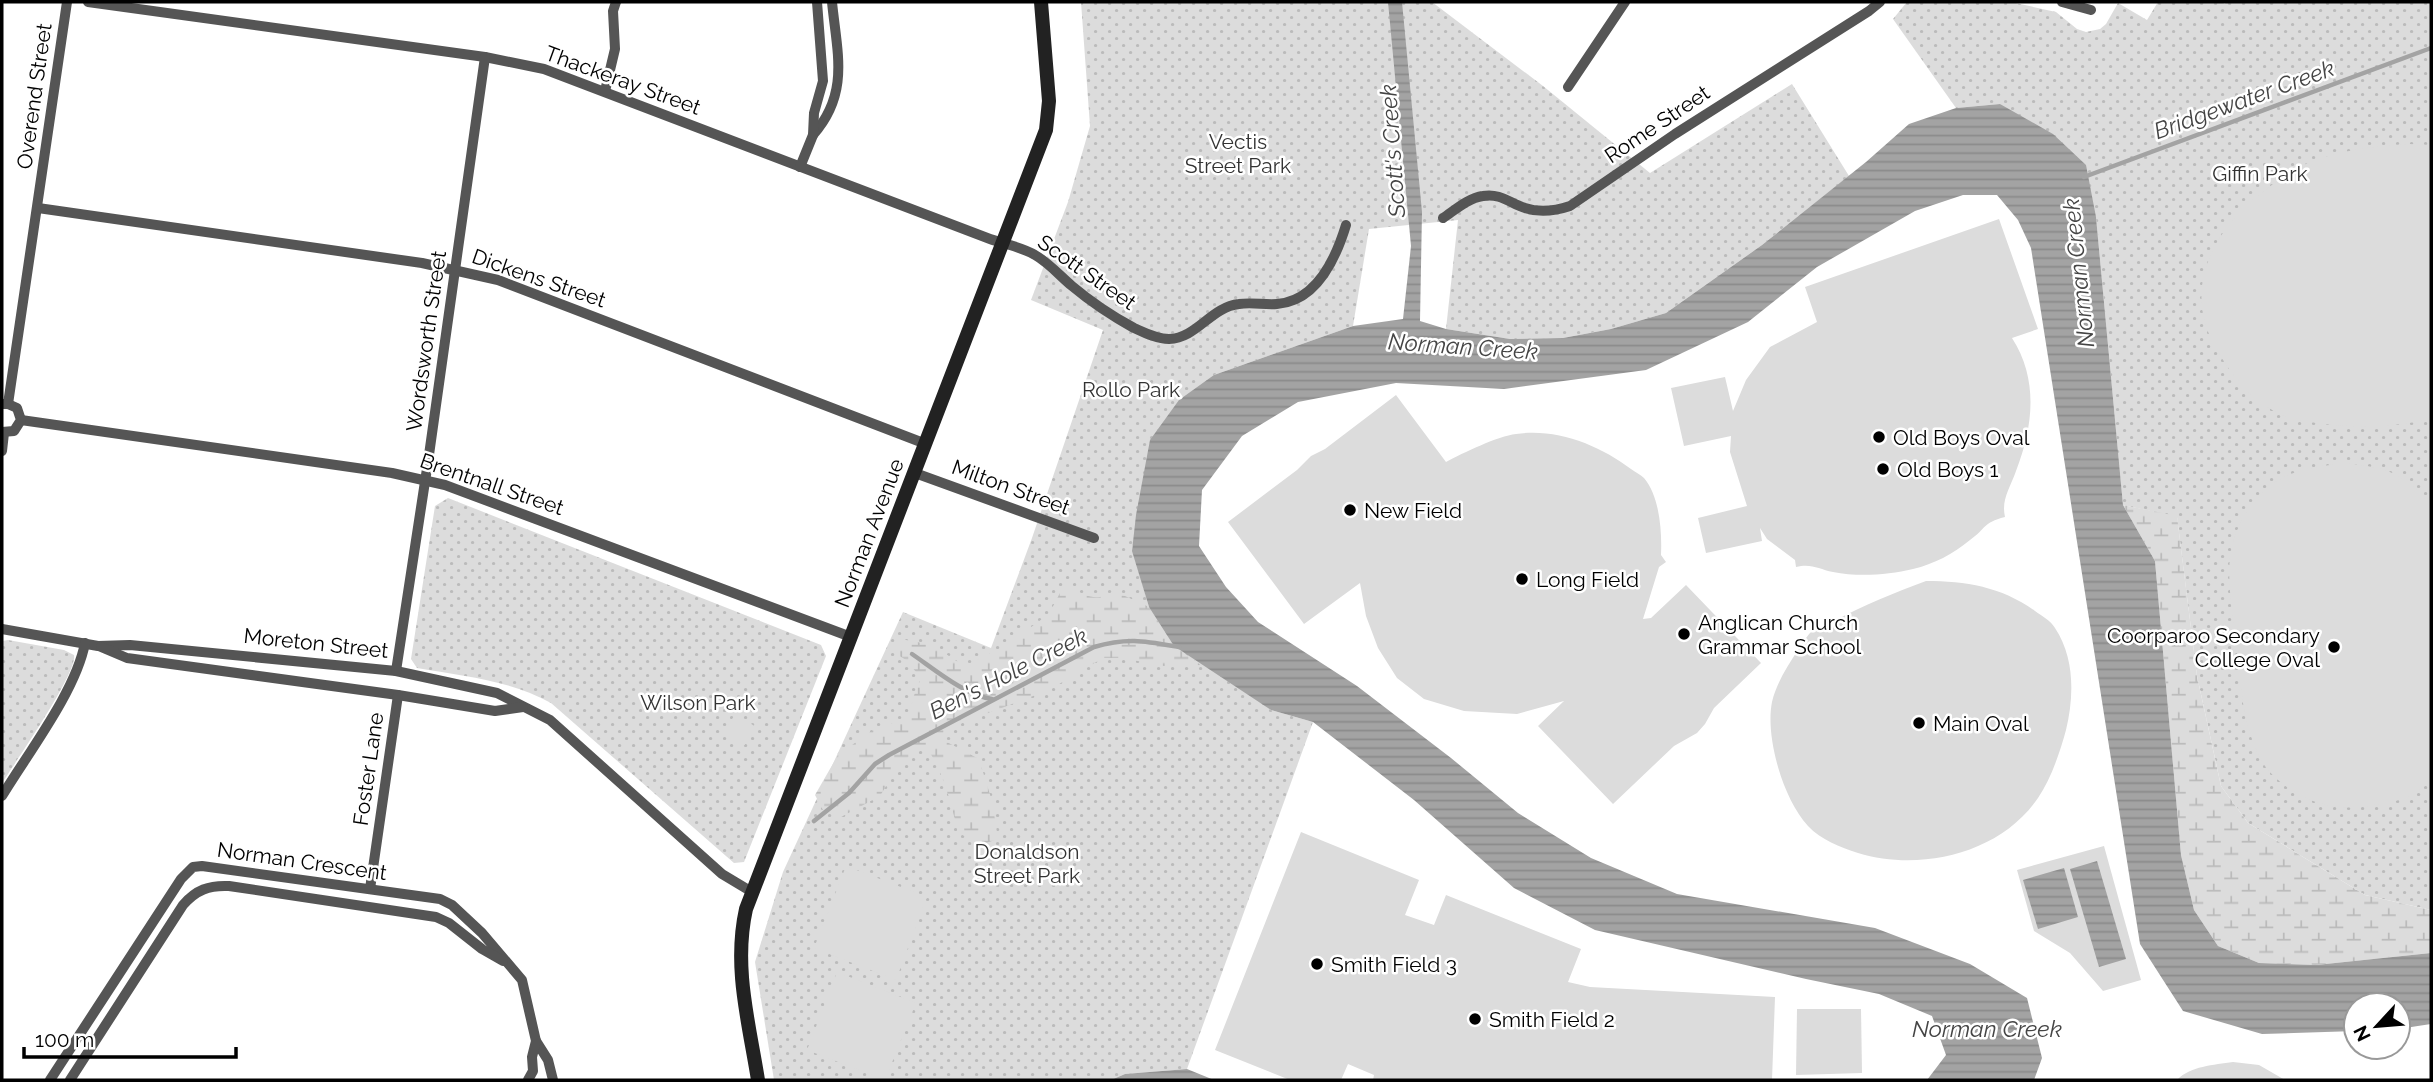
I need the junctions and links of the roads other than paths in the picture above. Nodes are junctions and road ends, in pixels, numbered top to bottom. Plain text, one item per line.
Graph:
1 (67, 2) edge
2 (88, 2) edge
3 (817, 2) edge
4 (832, 2) edge
5 (1041, 2) edge
6 (1625, 2) edge
7 (1880, 2) edge
8 (2062, 2) edge
9 (613, 5) edge
10 (2091, 10) dead end
11 (485, 57) junction
12 (1568, 87) dead end
13 (605, 91) junction
14 (813, 135) junction
15 (800, 167) junction
16 (38, 208) junction
17 (1443, 218) dead end
18 (1346, 225) dead end
19 (1003, 243) junction
20 (456, 269) junction
21 (5, 404) edge
22 (21, 420) junction
23 (3, 432) edge
24 (926, 444) junction
25 (2, 451) edge
26 (915, 473) junction
27 (425, 480) junction
28 (1094, 538) dead end
29 (2, 629) edge
30 (851, 637) junction
31 (85, 643) junction
32 (99, 646) junction
33 (396, 671) junction
34 (398, 695) junction
35 (524, 707) junction
36 (2, 796) edge
37 (370, 890) junction
38 (752, 892) junction
39 (509, 964) junction
40 (536, 1041) junction
41 (50, 1080) edge
42 (70, 1080) edge
43 (528, 1080) edge
44 (553, 1080) edge
45 (758, 1080) edge

1 - 16 street, Overend Street
2 - 11 street, Thackeray Street
3 - 14 street
4 - 14 street
5 - 19 street, Norman Avenue
6 - 12 street
7 - 17 street, Rome Street
8 - 10 street
9 - 13 street
11 - 13 street, Thackeray Street
11 - 20 street, Wordsworth Street
13 - 15 street, Thackeray Street
14 - 15 street
15 - 19 street, Thackeray Street
16 - 20 street, Dickens Street
16 - 21 street, Overend Street
18 - 19 street, Scott Street
19 - 24 street, Norman Avenue
20 - 24 street, Dickens Street
20 - 27 street, Wordsworth Street
21 - 22 street
22 - 23 street
22 - 27 street, Brentnall Street
23 - 25 street
24 - 26 street, Norman Avenue
26 - 28 street, Milton Street
26 - 30 street, Norman Avenue
27 - 30 street, Brentnall Street
27 - 33 street, Wordsworth Street
29 - 31 street, Moreton Street
30 - 38 street, Norman Avenue
31 - 32 street, Moreton Street
31 - 36 street
32 - 33 street, Moreton Street
32 - 34 street, Moreton Street
33 - 35 street, Moreton Street
34 - 35 street, Moreton Street
34 - 37 street, Foster Lane
35 - 38 street, Moreton Street
37 - 39 street, Norman Crescent
37 - 41 street, Norman Crescent
38 - 45 street, Norman Avenue
39 - 40 street, Norman Crescent
39 - 42 street, Norman Crescent
40 - 43 street, Norman Crescent
40 - 44 street, Norman Crescent

